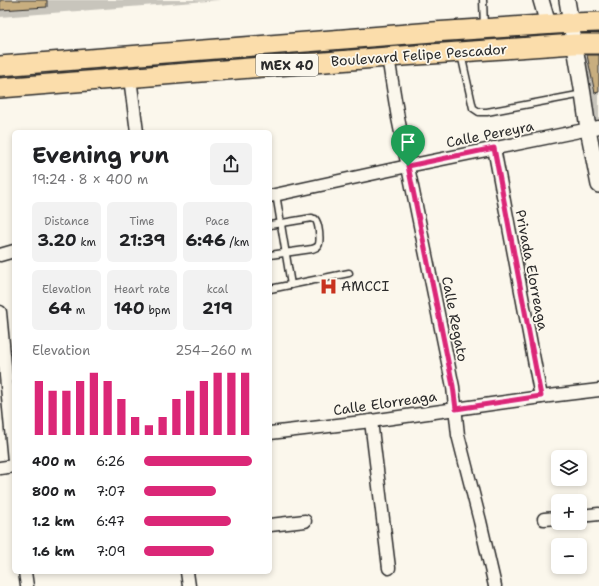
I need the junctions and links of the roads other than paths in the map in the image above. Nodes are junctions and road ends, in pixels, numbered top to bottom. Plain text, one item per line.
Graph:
1 (483, 0) edge
2 (541, 0) edge
3 (567, 0) edge
4 (599, 22) edge
5 (571, 23) junction
6 (548, 24) junction
7 (484, 28) junction
8 (574, 44) junction
9 (599, 44) edge
10 (460, 52) junction
11 (388, 57) junction
12 (0, 66) edge
13 (130, 78) junction
14 (0, 88) edge
15 (583, 94) junction
16 (593, 128) edge
17 (137, 130) edge
18 (494, 148) junction
19 (408, 166) junction
20 (599, 185) edge
21 (273, 195) edge
22 (281, 223) junction
23 (272, 225) edge
24 (12, 251) edge
25 (286, 253) junction
26 (0, 254) edge
27 (272, 255) edge
28 (349, 273) dead end
29 (291, 285) junction
30 (272, 289) edge
31 (0, 312) edge
32 (9, 355) edge
33 (599, 390) edge
34 (541, 396) junction
35 (456, 409) junction
36 (12, 419) edge
37 (371, 421) junction
38 (272, 434) edge
39 (12, 466) edge
40 (0, 468) edge
41 (599, 514) edge
42 (587, 515) edge
43 (551, 518) edge
44 (544, 519) dead end
45 (305, 521) dead end
46 (272, 525) edge
47 (389, 568) dead end
48 (26, 574) edge
49 (187, 574) edge
50 (27, 586) edge
51 (189, 586) edge
52 (494, 586) edge

1 - 7 lane
2 - 6 street
3 - 5 street
4 - 5 main road, Boulevard Felipe Pescador / MEX 40
5 - 6 main road, Boulevard Felipe Pescador / MEX 40
5 - 8 street
6 - 7 main road, Boulevard Felipe Pescador / MEX 40
7 - 12 main road, Boulevard Felipe Pescador / MEX 40
8 - 9 main road, Boulevard Felipe Pescador / MEX 40
8 - 10 main road, Boulevard Felipe Pescador / MEX 40
8 - 15 street
10 - 11 main road, Boulevard Felipe Pescador / MEX 40
10 - 15 lane
11 - 13 main road, Boulevard Felipe Pescador / MEX 40
11 - 19 street, Calle Regato
13 - 14 main road, Boulevard Felipe Pescador / MEX 40
13 - 17 street
15 - 16 street
16 - 18 street, Calle Pereyra
16 - 20 street
18 - 19 street, Calle Pereyra
18 - 34 street, Privada Elorreaga
19 - 21 street, Calle Pereyra
19 - 35 street, Calle Regato
21 - 22 lane
22 - 23 lane
22 - 25 lane
22 - 25 lane
24 - 26 street
25 - 27 lane
25 - 29 lane
28 - 29 lane
29 - 30 lane
31 - 32 street
32 - 36 street
33 - 34 street, Calle Elorreaga
34 - 35 street, Calle Elorreaga
35 - 37 street, Calle Elorreaga
35 - 52 street, Calle Regato
37 - 38 street, Calle Elorreaga
37 - 47 street
39 - 40 street
41 - 42 street
43 - 44 street
45 - 46 street
48 - 50 street
49 - 51 street

